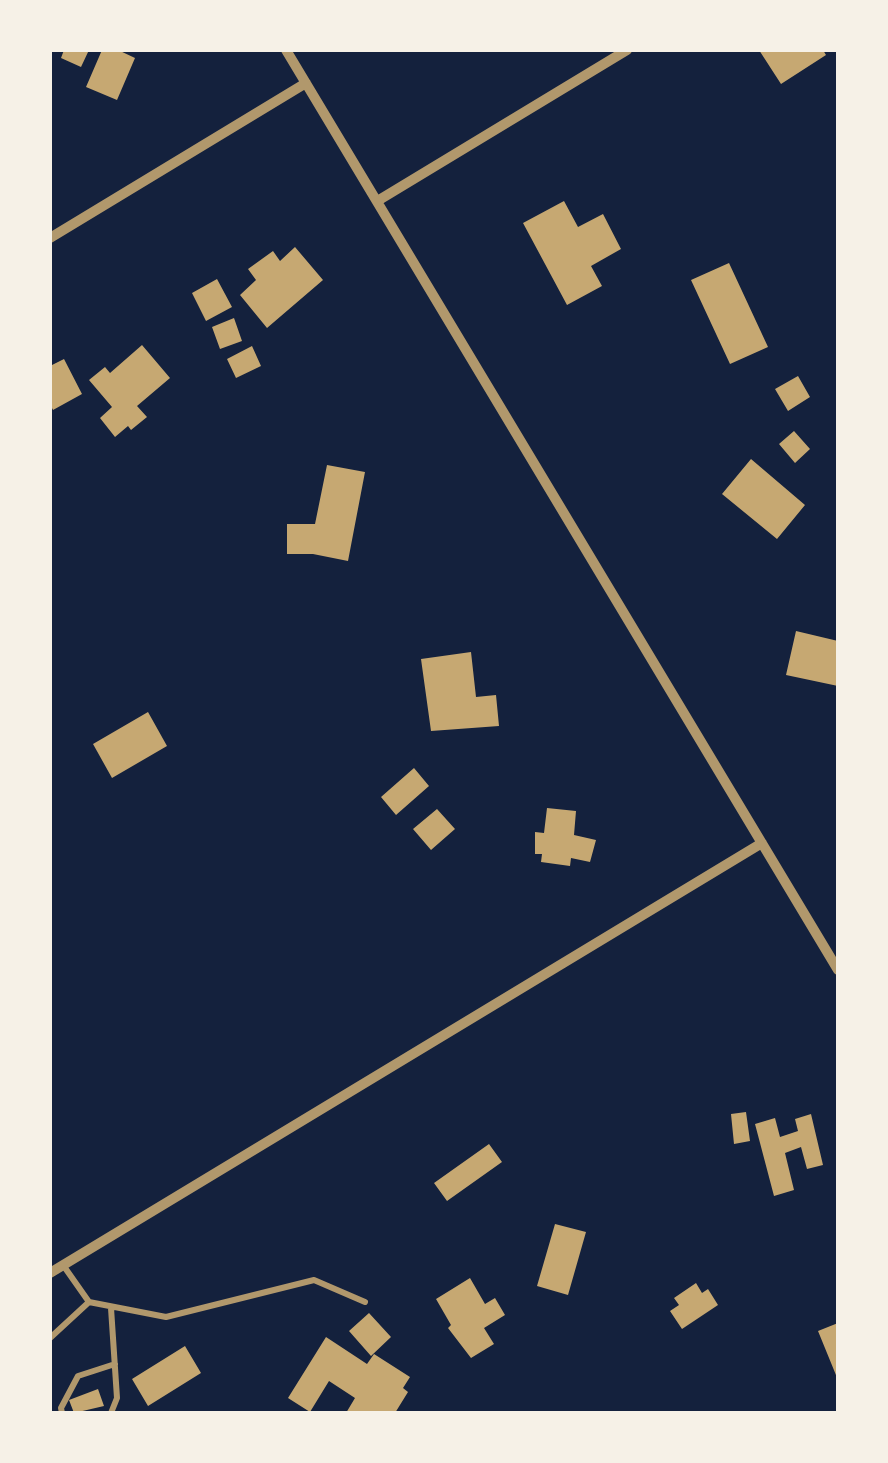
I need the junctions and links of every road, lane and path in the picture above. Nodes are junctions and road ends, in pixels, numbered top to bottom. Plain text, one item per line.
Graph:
1 (286, 50) edge
2 (628, 50) edge
3 (306, 83) junction
4 (379, 200) junction
5 (50, 238) edge
6 (762, 843) junction
7 (838, 970) edge
8 (63, 1265) junction
9 (50, 1273) edge
10 (89, 1302) junction
11 (365, 1302) dead end
12 (111, 1308) junction
13 (50, 1338) edge
14 (114, 1364) junction
15 (62, 1413) edge
16 (112, 1413) edge

1 - 3 street
2 - 4 street
3 - 4 street
3 - 5 street
4 - 6 street
6 - 7 street
6 - 8 street
8 - 9 street
8 - 10 lane
10 - 12 lane
10 - 13 lane
11 - 12 lane
12 - 14 lane
14 - 15 lane
14 - 16 lane

